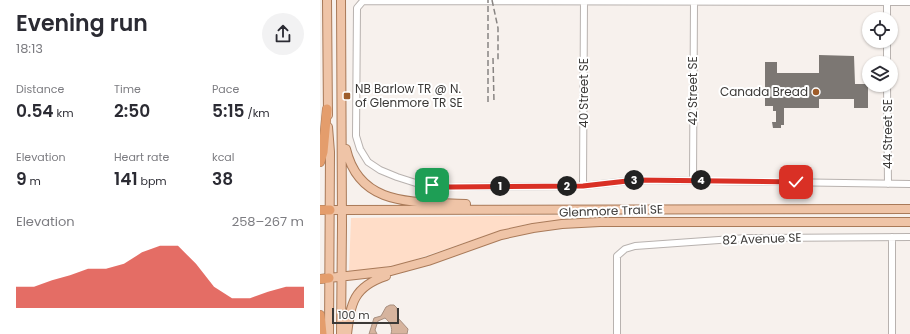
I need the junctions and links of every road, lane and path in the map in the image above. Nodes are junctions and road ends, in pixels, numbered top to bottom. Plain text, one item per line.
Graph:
1 (327, 0) edge
2 (341, 0) edge
3 (584, 1) edge
4 (887, 1) edge
5 (694, 2) junction
6 (910, 2) edge
7 (887, 12) edge
8 (887, 92) edge
9 (327, 109) junction
10 (342, 124) junction
11 (320, 162) edge
12 (693, 180) junction
13 (888, 184) junction
14 (910, 184) edge
15 (583, 186) junction
16 (505, 209) junction
17 (910, 209) edge
18 (320, 210) edge
19 (330, 210) junction
20 (342, 212) junction
21 (910, 222) edge
22 (330, 228) junction
23 (892, 237) junction
24 (910, 237) edge
25 (411, 266) junction
26 (325, 278) edge
27 (342, 278) junction
28 (320, 315) edge
29 (322, 334) edge
30 (329, 334) edge
31 (341, 334) edge
32 (346, 334) edge
33 (617, 334) edge
34 (892, 334) edge

1 - 9 main road
2 - 10 main road
3 - 5 street
3 - 15 street, 40 Street SE
3 - 15 street
4 - 5 street
4 - 6 street
4 - 7 street
5 - 12 street, 42 Street SE
8 - 13 street, 44 Street SE
9 - 11 highway
9 - 19 main road
10 - 16 main road
10 - 20 main road
12 - 13 street
12 - 15 street
13 - 14 street
16 - 17 main road, Glenmore Trail SE
16 - 20 main road, Glenmore Trail SE
18 - 19 highway
19 - 20 main road
19 - 22 main road
20 - 22 main road
20 - 27 main road
21 - 25 main road, Glenmore Trail SE
22 - 26 main road
23 - 24 street, 82 Avenue SE
23 - 33 street, 82 Avenue SE
23 - 34 street
25 - 27 main road, Glenmore Trail SE
25 - 32 main road
26 - 27 main road, Glenmore Trail SE
26 - 30 main road
27 - 31 main road
28 - 29 highway

